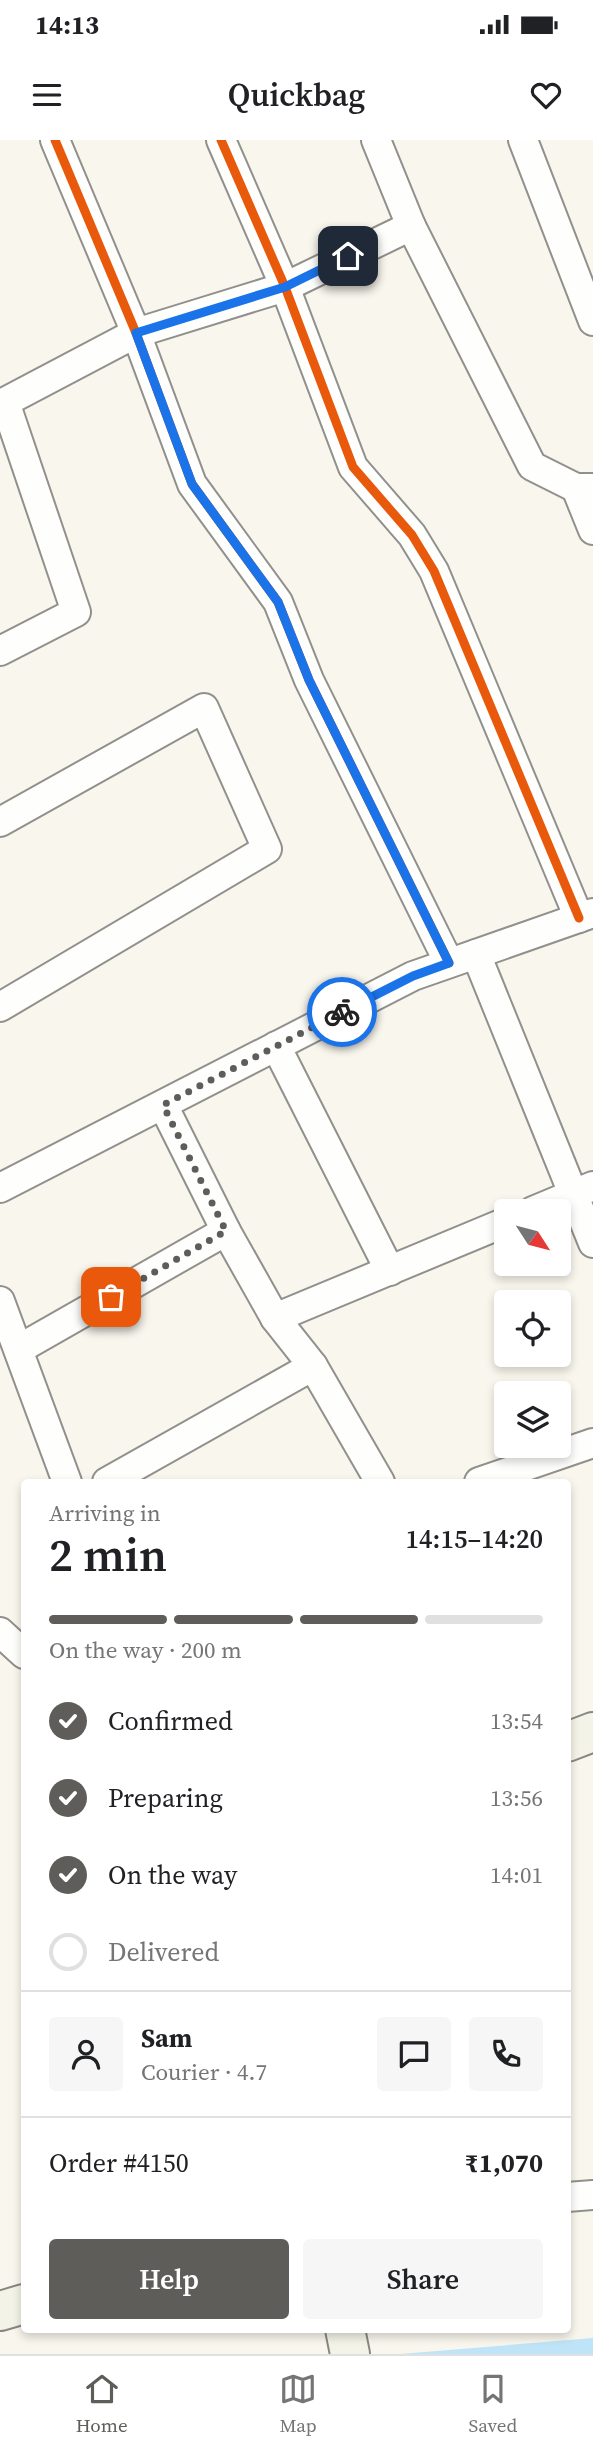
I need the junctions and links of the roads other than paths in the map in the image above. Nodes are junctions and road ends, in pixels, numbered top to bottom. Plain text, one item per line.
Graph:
1 (55, 140) edge
2 (221, 140) edge
3 (376, 140) edge
4 (523, 140) edge
5 (411, 226) junction
6 (285, 287) junction
7 (593, 321) edge
8 (136, 333) junction
9 (2, 399) edge
10 (585, 488) edge
11 (593, 530) edge
12 (0, 651) edge
13 (0, 822) edge
14 (586, 916) edge
15 (476, 954) junction
16 (449, 963) junction
17 (0, 1007) edge
18 (276, 1046) junction
19 (163, 1105) junction
20 (0, 1188) edge
21 (583, 1191) edge
22 (563, 1199) edge
23 (494, 1227) edge
24 (226, 1231) junction
25 (593, 1243) edge
26 (390, 1271) junction
27 (0, 1301) edge
28 (275, 1318) junction
29 (19, 1349) junction
30 (313, 1366) junction
31 (593, 1443) edge
32 (65, 1479) edge
33 (112, 1479) edge
34 (378, 1479) edge
35 (488, 1479) edge
36 (0, 1632) edge
37 (21, 1651) edge
38 (593, 1732) edge
39 (571, 1740) edge
40 (593, 2195) edge
41 (571, 2197) edge
42 (21, 2305) edge
43 (0, 2311) edge

1 - 8 street
2 - 6 street
3 - 5 street
4 - 7 street
5 - 6 street
5 - 10 street
6 - 8 street
6 - 14 street
8 - 9 street
8 - 16 street
9 - 12 street
10 - 11 street
13 - 17 street
14 - 15 street
15 - 16 street
15 - 21 street
16 - 18 street
18 - 19 street
18 - 26 street
19 - 20 street
19 - 24 street
21 - 22 street
21 - 25 street
23 - 26 street
24 - 28 street
24 - 29 street
26 - 28 street
27 - 29 street
28 - 30 street
29 - 32 street
30 - 33 street
30 - 34 street
31 - 35 street
36 - 37 street
38 - 39 street
40 - 41 street
42 - 43 street

